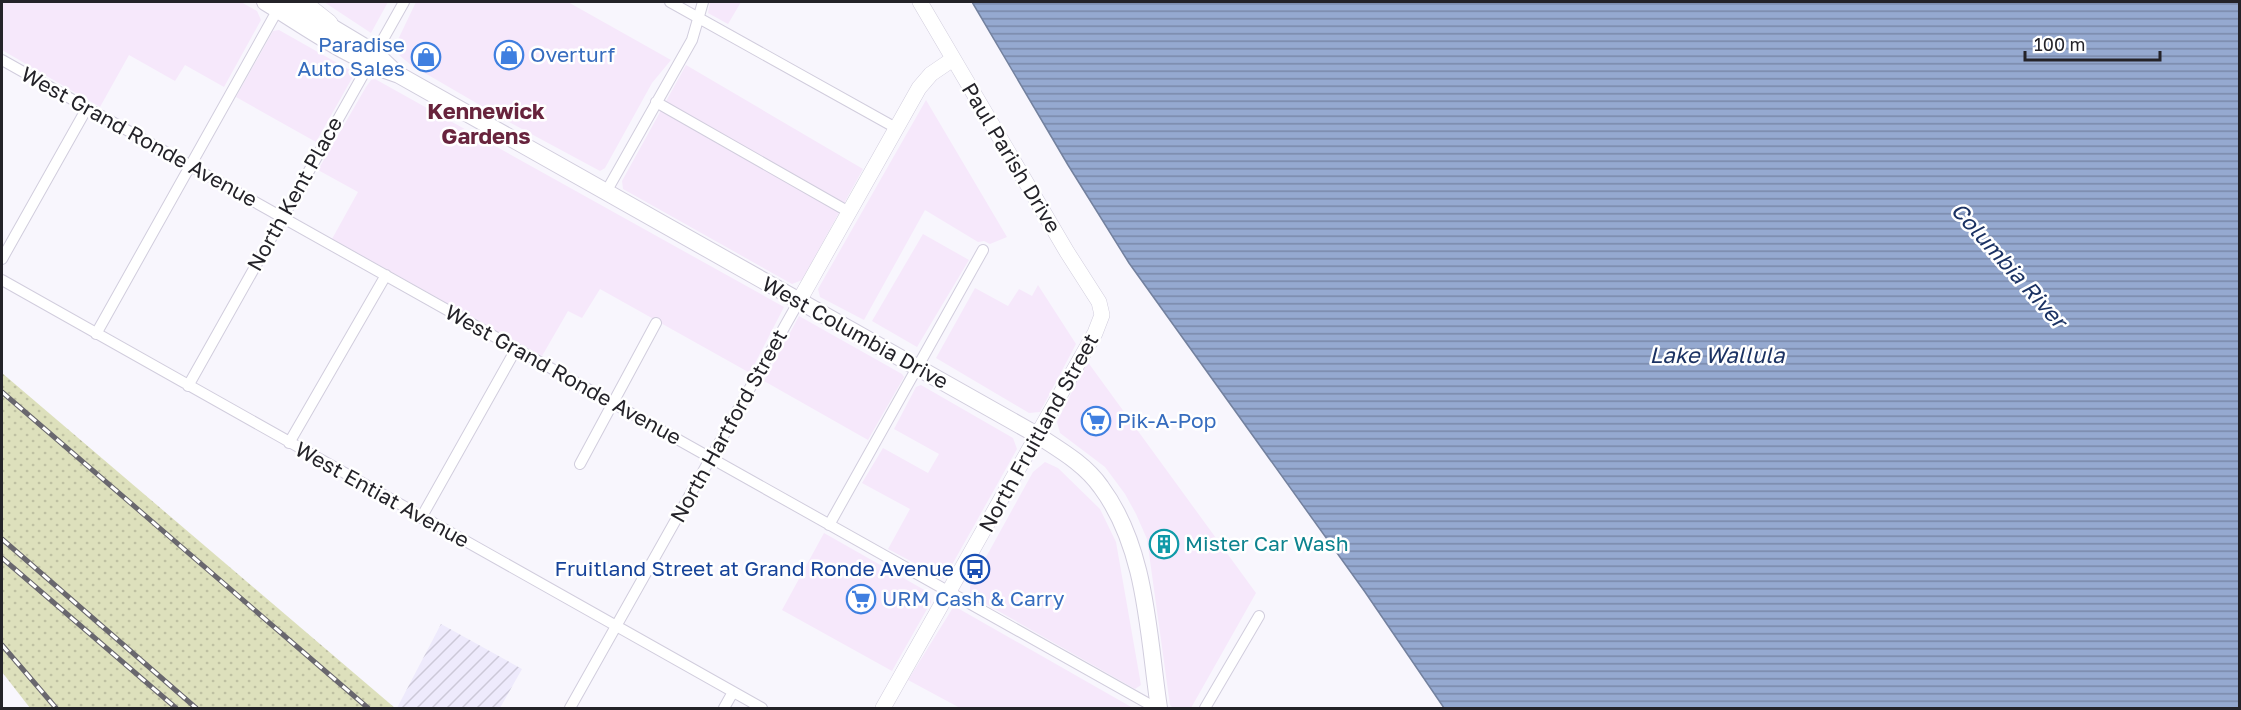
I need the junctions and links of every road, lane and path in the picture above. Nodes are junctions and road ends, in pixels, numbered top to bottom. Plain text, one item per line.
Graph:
1 (300, 2) edge
2 (404, 2) edge
3 (670, 2) edge
4 (703, 2) edge
5 (920, 2) edge
6 (278, 3) edge
7 (699, 17) junction
8 (328, 24) junction
9 (371, 59) junction
10 (953, 59) junction
11 (2, 60) edge
12 (656, 102) junction
13 (87, 108) junction
14 (896, 128) junction
15 (190, 165) junction
16 (606, 192) junction
17 (849, 212) junction
18 (282, 217) junction
19 (983, 250) dead end
20 (2, 260) edge
21 (386, 276) junction
22 (2, 280) edge
23 (799, 301) junction
24 (1102, 313) joint
25 (656, 323) dead end
26 (96, 334) junction
27 (516, 349) junction
28 (917, 368) junction
29 (188, 386) junction
30 (612, 403) junction
31 (1037, 435) junction
32 (289, 444) junction
33 (711, 458) junction
34 (580, 464) dead end
35 (421, 518) junction
36 (829, 525) junction
37 (949, 592) junction
38 (1259, 616) dead end
39 (616, 627) junction
40 (733, 692) junction
41 (570, 708) edge
42 (724, 708) edge
43 (762, 708) edge
44 (883, 708) edge
45 (1157, 708) edge
46 (1205, 708) edge

1 - 8 highway
2 - 9 street, North Kent Place
3 - 7 street
4 - 7 street
5 - 10 street, Paul Parish Drive
6 - 8 main road, West Columbia Drive
6 - 9 main road, West Columbia Drive
6 - 15 street
7 - 12 street
7 - 14 street
8 - 9 main road, West Columbia Drive
9 - 16 main road, West Columbia Drive
9 - 18 street, North Kent Place
10 - 14 street, North Hartford Street
10 - 24 street, Paul Parish Drive
11 - 13 street, West Grand Ronde Avenue
12 - 16 street
12 - 17 street
13 - 15 street, West Grand Ronde Avenue
13 - 20 street
14 - 17 street, North Hartford Street
15 - 18 street, West Grand Ronde Avenue
15 - 26 street
16 - 23 main road, West Columbia Drive
17 - 23 street, North Hartford Street
18 - 21 street, West Grand Ronde Avenue
18 - 29 street, North Kent Place
19 - 28 street
21 - 27 street, West Grand Ronde Avenue
21 - 32 street
22 - 26 street, West Entiat Avenue
23 - 28 main road, West Columbia Drive
23 - 33 street, North Hartford Street
24 - 31 street, North Fruitland Street
25 - 30 street
26 - 29 street, West Entiat Avenue
27 - 30 street, West Grand Ronde Avenue
27 - 35 street
28 - 31 main road, West Columbia Drive
28 - 36 street
29 - 32 street, West Entiat Avenue
30 - 33 street, West Grand Ronde Avenue
30 - 34 street
31 - 37 street, North Fruitland Street
31 - 45 main road, West Columbia Drive
32 - 35 street, West Entiat Avenue
33 - 36 street, West Grand Ronde Avenue
33 - 39 street, North Hartford Street
35 - 39 street, West Entiat Avenue
36 - 37 street, West Grand Ronde Avenue
37 - 44 street, North Fruitland Street
37 - 45 street, West Grand Ronde Avenue
38 - 46 street
39 - 40 street, West Entiat Avenue
39 - 41 street, North Hartford Street
40 - 42 street
40 - 43 street, West Entiat Avenue

